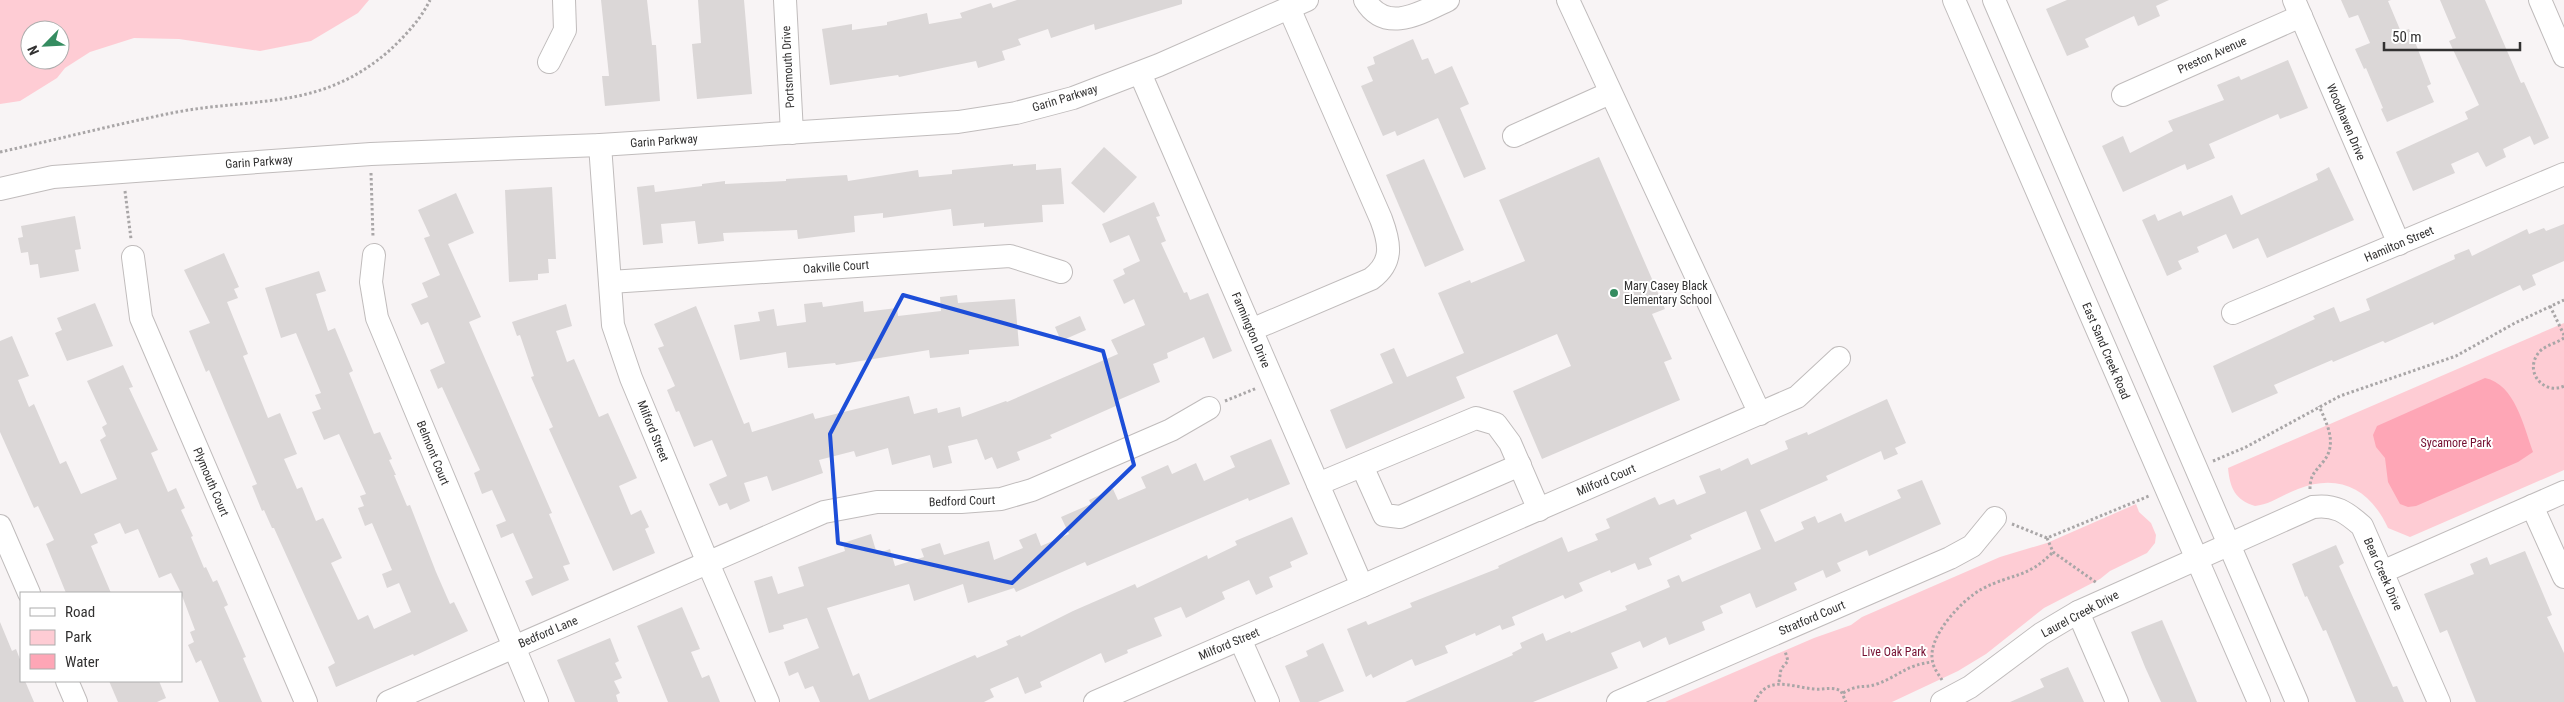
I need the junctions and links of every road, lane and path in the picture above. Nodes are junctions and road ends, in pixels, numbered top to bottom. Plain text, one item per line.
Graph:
1 (430, 0) edge
2 (564, 0) edge
3 (785, 0) edge
4 (1365, 0) edge
5 (1448, 0) edge
6 (1568, 0) edge
7 (1954, 0) edge
8 (1994, 0) edge
9 (2540, 0) edge
10 (1298, 4) edge
11 (2297, 8) edge
12 (2564, 56) edge
13 (549, 62) dead end
14 (1140, 72) junction
15 (1610, 93) junction
16 (2123, 95) dead end
17 (792, 133) junction
18 (1514, 136) dead end
19 (600, 145) junction
20 (0, 152) edge
21 (371, 154) junction
22 (124, 172) junction
23 (2564, 174) edge
24 (0, 190) edge
25 (2399, 244) junction
26 (374, 255) joint
27 (133, 257) joint
28 (1061, 272) dead end
29 (610, 282) junction
30 (2564, 300) edge
31 (2550, 306) junction
32 (2233, 313) dead end
33 (1251, 330) junction
34 (2564, 337) edge
35 (1839, 358) dead end
36 (1274, 382) junction
37 (2564, 386) edge
38 (2558, 389) junction
39 (2563, 392) edge
40 (2318, 406) junction
41 (1209, 408) joint
42 (1760, 414) junction
43 (1520, 465) junction
44 (1362, 466) junction
45 (2196, 467) junction
46 (1318, 484) junction
47 (2166, 488) junction
48 (2564, 492) edge
49 (2532, 506) junction
50 (2313, 507) junction
51 (1539, 510) junction
52 (1995, 518) joint
53 (0, 526) edge
54 (2047, 538) junction
55 (2229, 543) junction
56 (2053, 552) junction
57 (2196, 558) junction
58 (708, 564) junction
59 (2382, 572) junction
60 (2564, 577) edge
61 (1362, 586) junction
62 (29, 592) edge
63 (2107, 598) junction
64 (2078, 612) junction
65 (1777, 633) junction
66 (1240, 639) junction
67 (514, 648) junction
68 (67, 682) edge
69 (1779, 682) junction
70 (1843, 693) junction
71 (76, 702) edge
72 (306, 702) edge
73 (388, 702) edge
74 (537, 702) edge
75 (768, 702) edge
76 (1095, 702) edge
77 (1268, 702) edge
78 (1618, 702) edge
79 (1755, 702) edge
80 (1846, 702) edge
81 (1942, 702) edge
82 (2117, 702) edge
83 (2259, 702) edge
84 (2297, 702) edge
85 (2439, 702) edge

1 - 20 path
2 - 13 street
3 - 17 street, Portsmouth Drive
4 - 5 street
6 - 15 street
7 - 47 street, East Sand Creek Road
8 - 45 street
9 - 12 street
10 - 14 street, Garin Parkway
10 - 33 street
11 - 16 street, Preston Avenue
11 - 25 street, Woodhaven Drive
14 - 17 street, Garin Parkway
14 - 33 street, Farmington Drive
15 - 18 street
15 - 42 street
17 - 19 street, Garin Parkway
19 - 21 street, Garin Parkway
19 - 29 street, Milford Street
21 - 22 street, Garin Parkway
21 - 26 path
22 - 24 street, Garin Parkway
22 - 27 path
23 - 25 street, Hamilton Street
25 - 32 street, Hamilton Street
26 - 67 street, Belmont Court
27 - 72 street, Plymouth Court
28 - 29 street, Oakville Court
29 - 58 street, Milford Street
30 - 31 path
31 - 34 path
31 - 40 path
33 - 36 street, Farmington Drive
34 - 38 path
35 - 42 street, Milford Court
36 - 41 path
36 - 46 street, Farmington Drive
37 - 38 path
38 - 39 path
40 - 45 path
40 - 50 path
41 - 58 street, Bedford Court
42 - 51 street, Milford Court
43 - 44 street
43 - 44 street
43 - 51 street
44 - 46 street
45 - 55 street
46 - 61 street, Farmington Drive
47 - 54 path
47 - 57 street, East Sand Creek Road
48 - 49 street
49 - 59 street
49 - 60 street
50 - 55 street, Bear Creek Drive
50 - 59 street, Bear Creek Drive
51 - 61 street, Milford Court
52 - 54 path
52 - 65 street, Stratford Court
53 - 62 street
54 - 56 path
55 - 57 street, Laurel Creek Drive
55 - 84 street
56 - 63 path
56 - 70 path
57 - 63 street, Laurel Creek Drive
57 - 83 street, East Sand Creek Road
58 - 67 street, Bedford Lane
58 - 75 street, Milford Street
59 - 85 street, Bear Creek Drive
61 - 66 street, Milford Street
63 - 64 street, Laurel Creek Drive
64 - 81 street, Laurel Creek Drive
64 - 82 street
65 - 69 path
65 - 78 street, Stratford Court
66 - 76 street, Milford Street
66 - 77 street
67 - 73 street, Bedford Lane
67 - 74 street, Belmont Court
68 - 71 street
69 - 70 path
69 - 79 path
70 - 80 path

